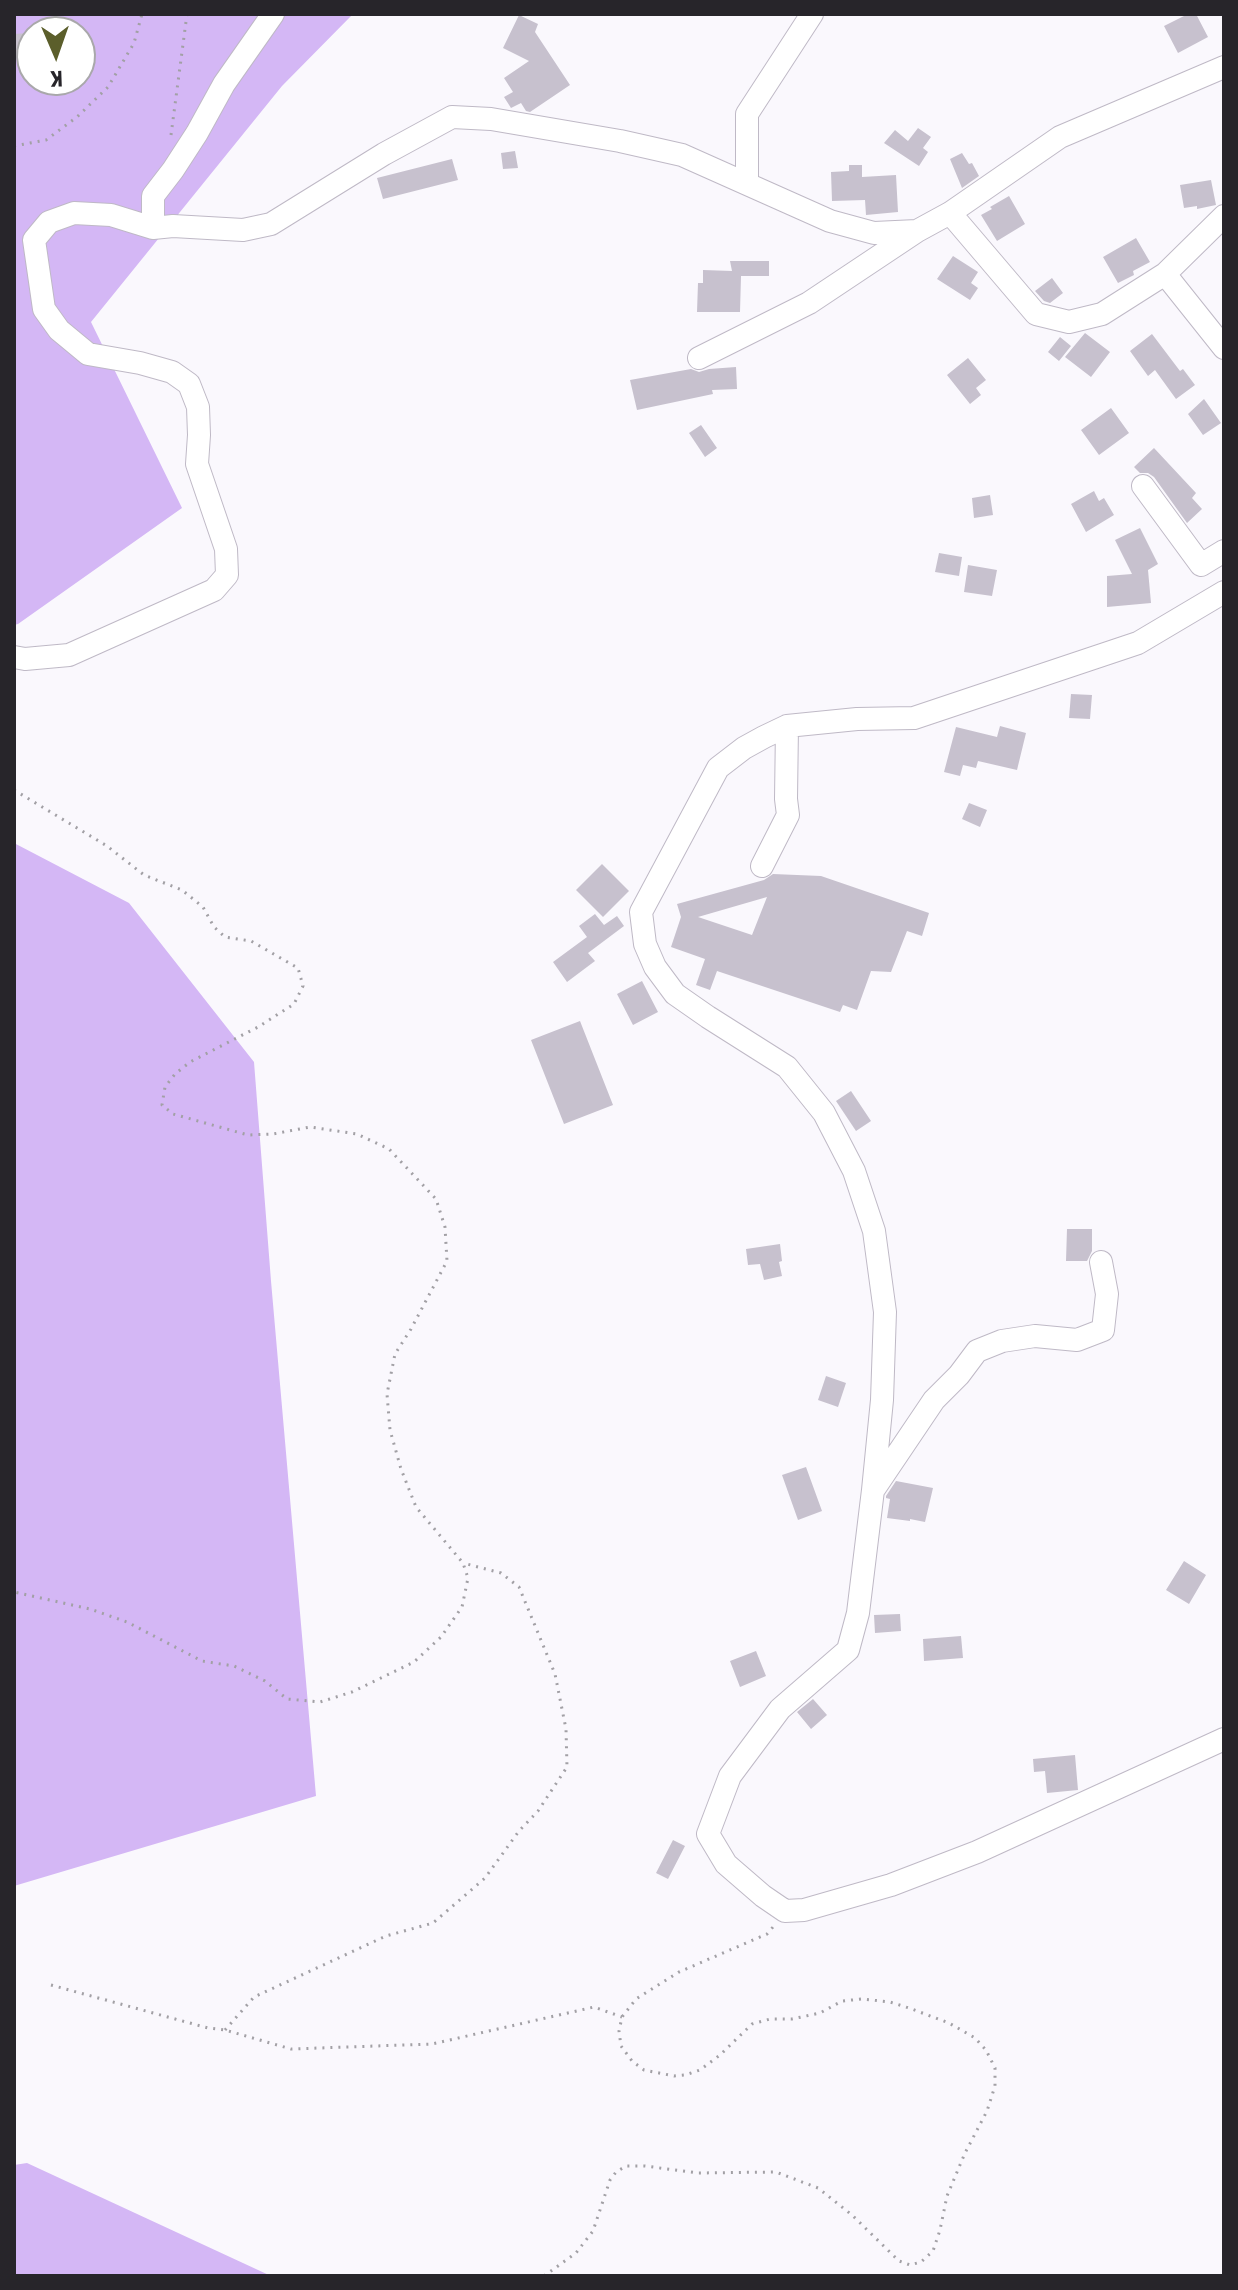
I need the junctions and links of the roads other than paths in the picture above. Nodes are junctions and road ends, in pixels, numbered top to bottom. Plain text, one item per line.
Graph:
1 (273, 14) edge
2 (812, 14) edge
3 (1224, 67) edge
4 (747, 183) junction
5 (950, 213) junction
6 (1224, 216) edge
7 (153, 228) junction
8 (917, 231) junction
9 (1165, 274) junction
10 (1224, 348) edge
11 (699, 358) dead end
12 (1143, 486) dead end
13 (1224, 551) edge
14 (1224, 592) edge
15 (14, 657) edge
16 (787, 726) junction
17 (762, 866) dead end
18 (1101, 1262) dead end
19 (873, 1490) junction
20 (1224, 1739) edge

1 - 7 street
2 - 4 street
3 - 5 street
4 - 7 street
4 - 8 street
5 - 8 street
5 - 9 street
6 - 9 street
7 - 15 street
8 - 11 street
9 - 10 street
12 - 13 street
14 - 16 street
16 - 17 street
16 - 19 street
18 - 19 street
19 - 20 street

